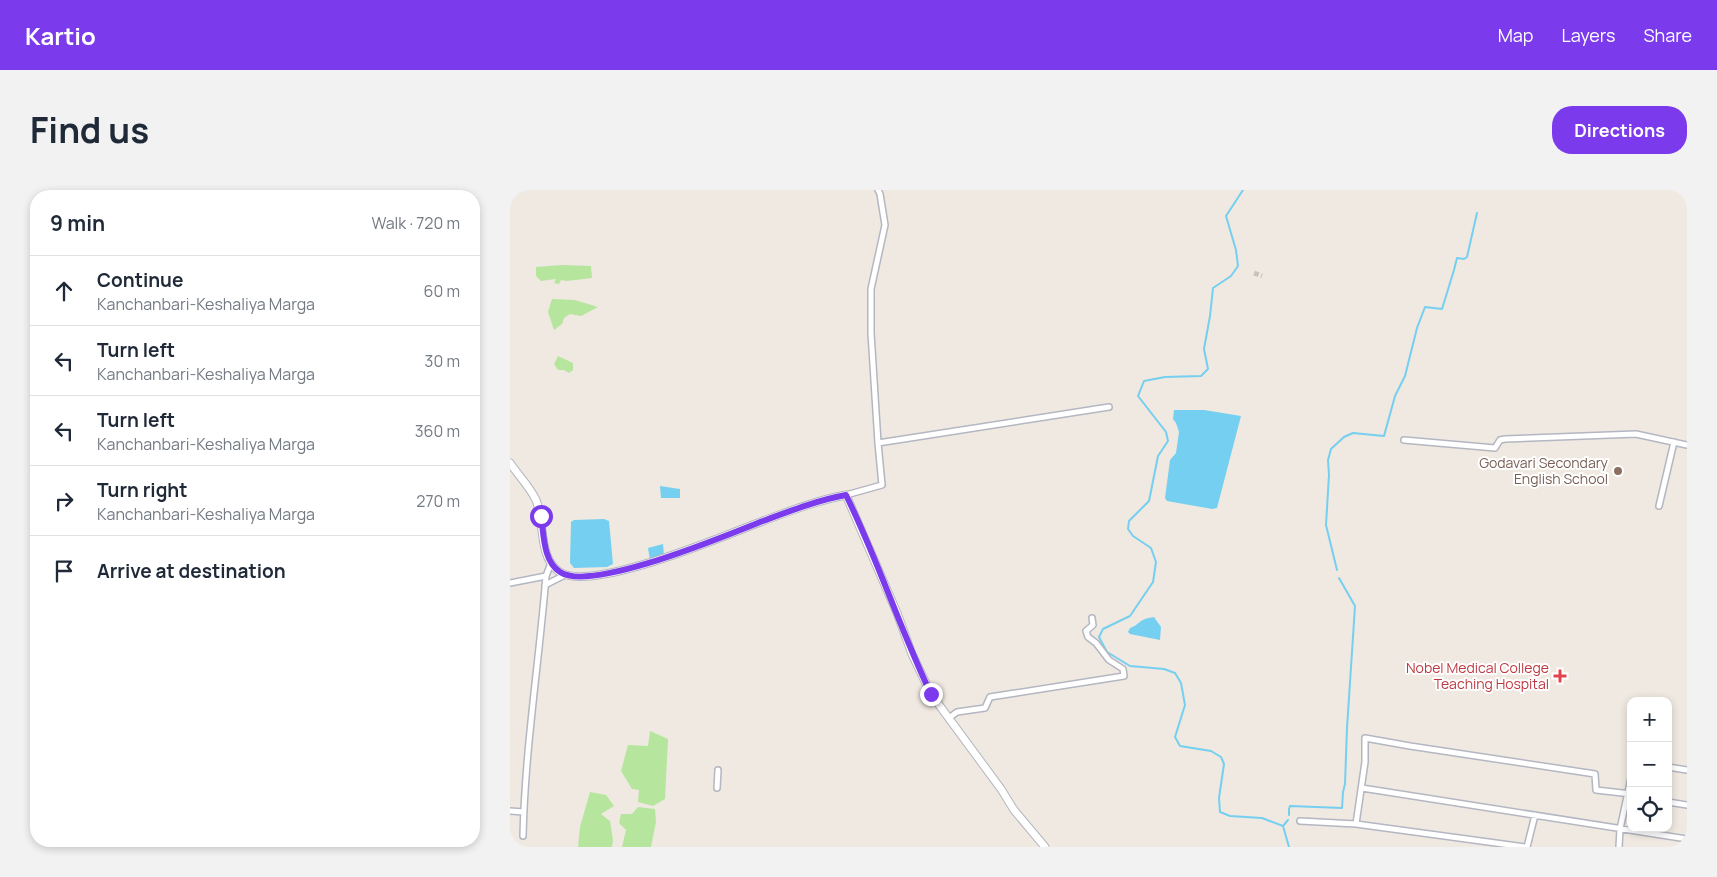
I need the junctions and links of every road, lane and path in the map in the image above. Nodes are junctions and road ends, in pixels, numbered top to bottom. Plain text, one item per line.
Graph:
1 (878, 190) edge
2 (1110, 407) dead end
3 (1404, 440) dead end
4 (1674, 442) junction
5 (878, 443) junction
6 (1687, 445) edge
7 (510, 463) edge
8 (846, 495) junction
9 (1659, 506) dead end
10 (551, 563) junction
11 (565, 575) junction
12 (546, 576) junction
13 (510, 583) edge
14 (545, 585) junction
15 (1092, 618) dead end
16 (949, 718) junction
17 (1672, 768) edge
18 (718, 770) dead end
19 (1687, 770) edge
20 (717, 788) dead end
21 (1362, 788) junction
22 (1627, 794) edge
23 (1627, 802) edge
24 (1672, 803) edge
25 (1687, 805) edge
26 (510, 811) edge
27 (524, 812) junction
28 (1535, 815) junction
29 (1300, 821) dead end
30 (1356, 824) junction
31 (1620, 828) junction
32 (523, 836) dead end
33 (1687, 839) edge
34 (1045, 847) edge
35 (1526, 847) edge
36 (1619, 847) edge

1 - 5 street
2 - 5 street
3 - 4 street
4 - 6 street
4 - 9 street
5 - 8 street
7 - 10 street
8 - 11 street
8 - 16 street
10 - 11 street
10 - 12 street
11 - 14 street
12 - 13 street
12 - 14 street
14 - 27 street
15 - 16 street
16 - 34 street
17 - 19 street
18 - 20 street
21 - 22 street
21 - 28 street
21 - 30 street
23 - 31 street
24 - 25 street
26 - 27 street
27 - 32 street
28 - 31 street
28 - 35 street
29 - 30 street
30 - 35 street
31 - 33 street
31 - 36 street

